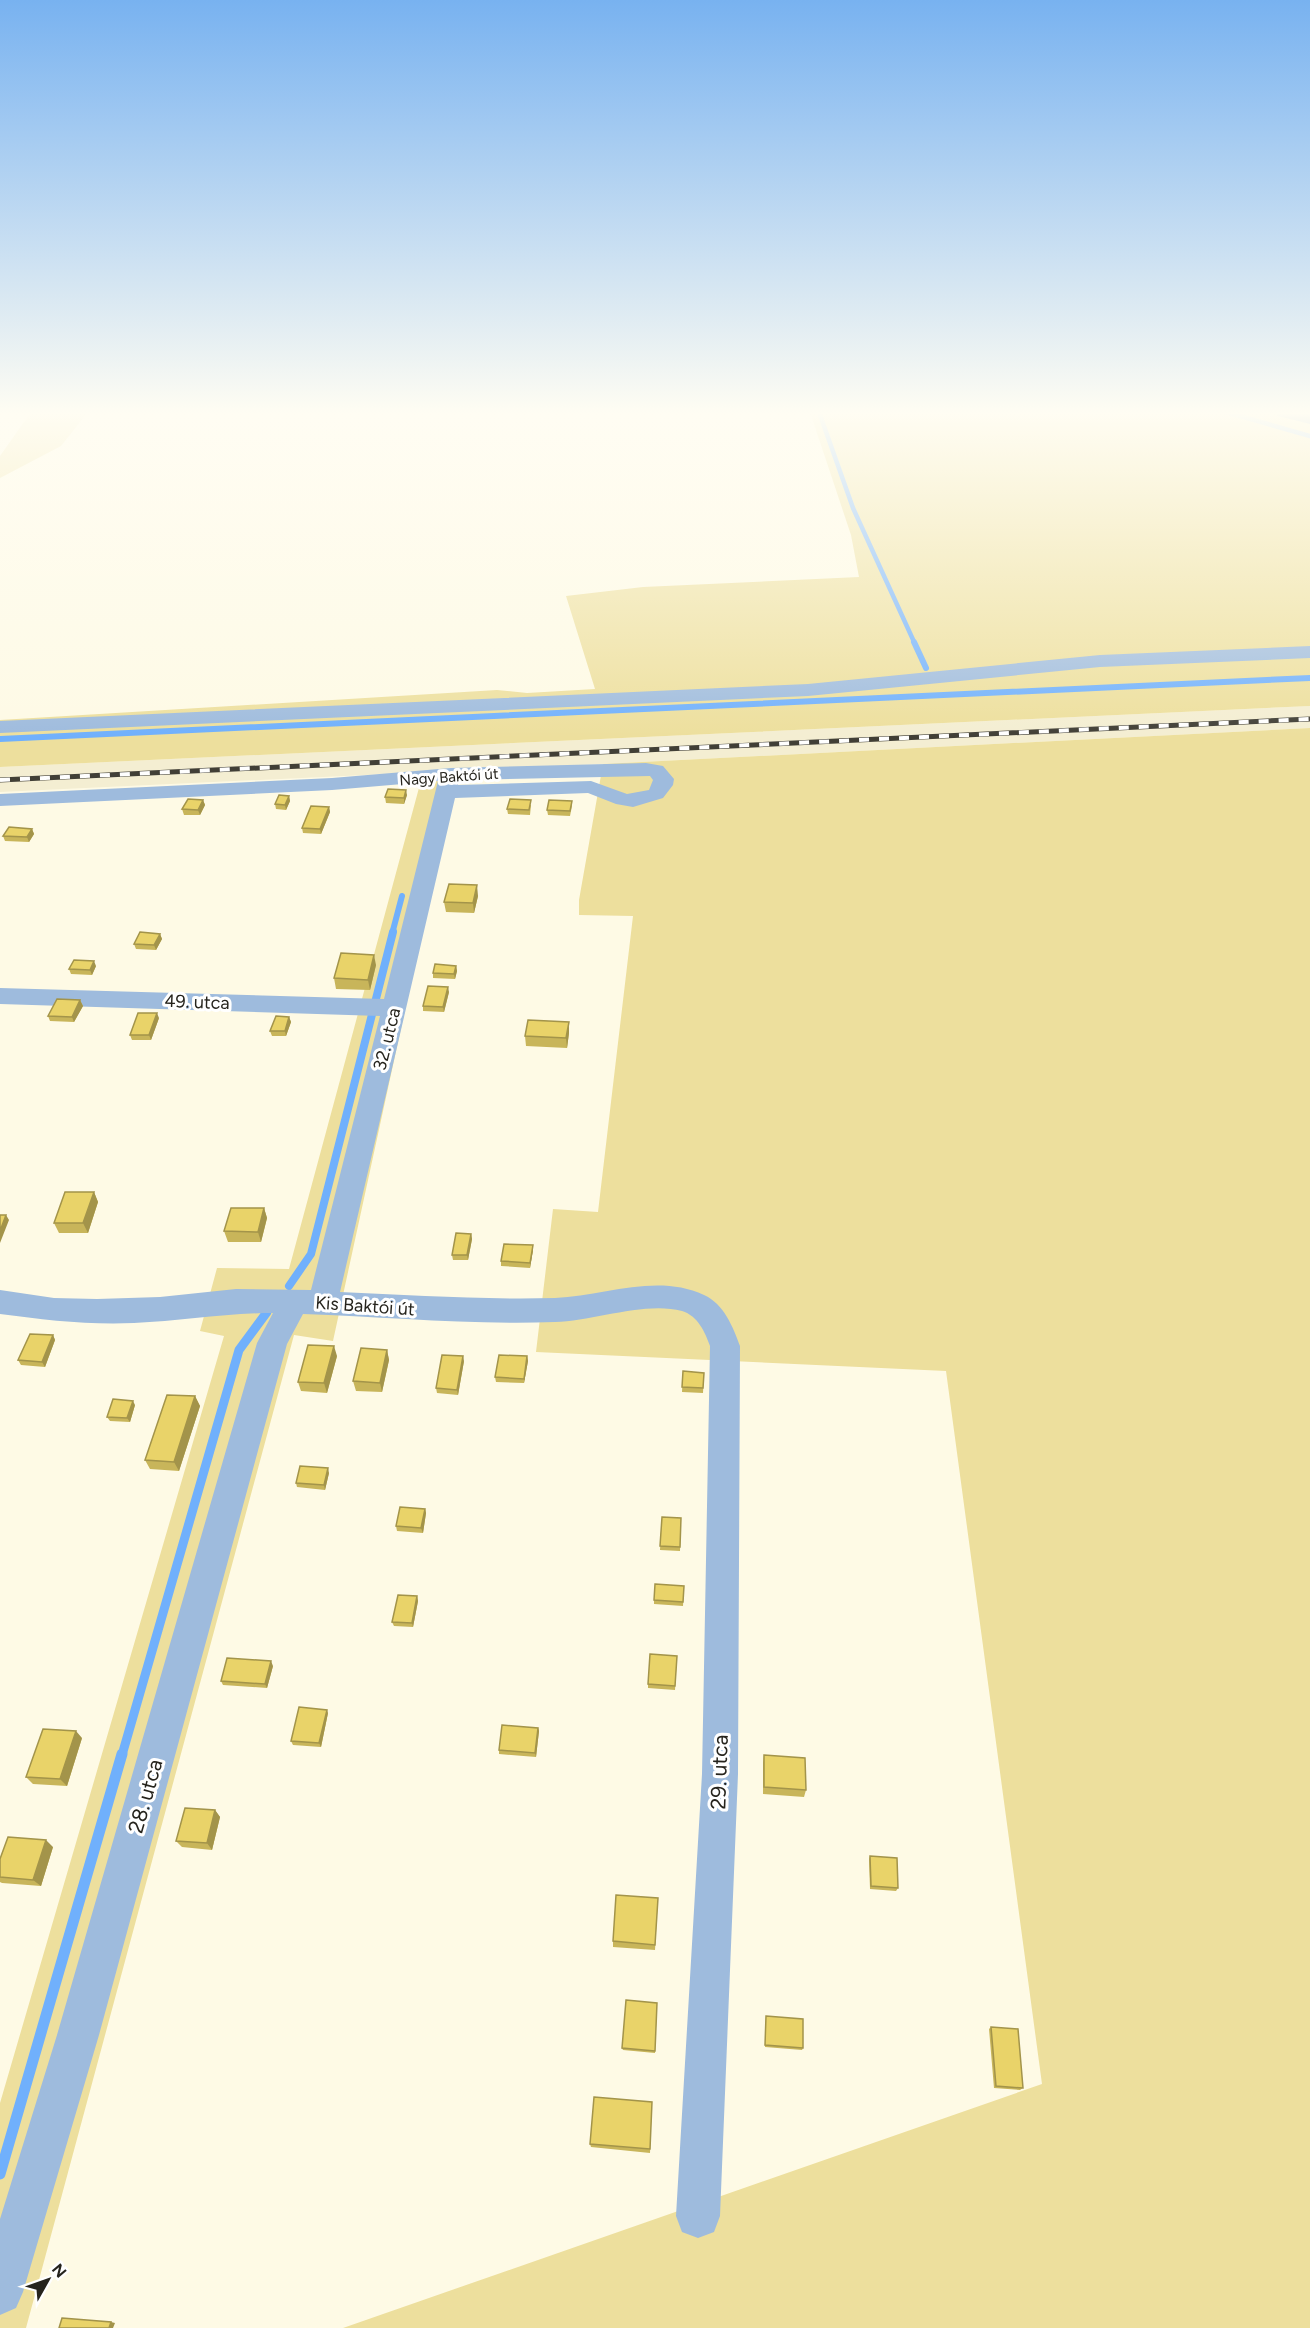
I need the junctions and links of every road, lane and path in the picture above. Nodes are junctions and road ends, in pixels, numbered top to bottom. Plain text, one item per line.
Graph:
1 (1310, 652) edge
2 (0, 727) edge
3 (448, 783) junction
4 (0, 800) edge
5 (0, 996) edge
6 (395, 1008) junction
7 (0, 1302) edge
8 (309, 1302) junction
9 (719, 1329) joint
10 (699, 2216) dead end
11 (0, 2292) edge

1 - 2 street
3 - 3 street, Nagy Baktói út
3 - 4 street, Nagy Baktói út
3 - 6 street, 32. utca
5 - 6 street, 49. utca
6 - 8 street, 32. utca
7 - 8 street, Kis Baktói út
8 - 9 street, Kis Baktói út
8 - 11 street, 28. utca
9 - 10 street, 29. utca

